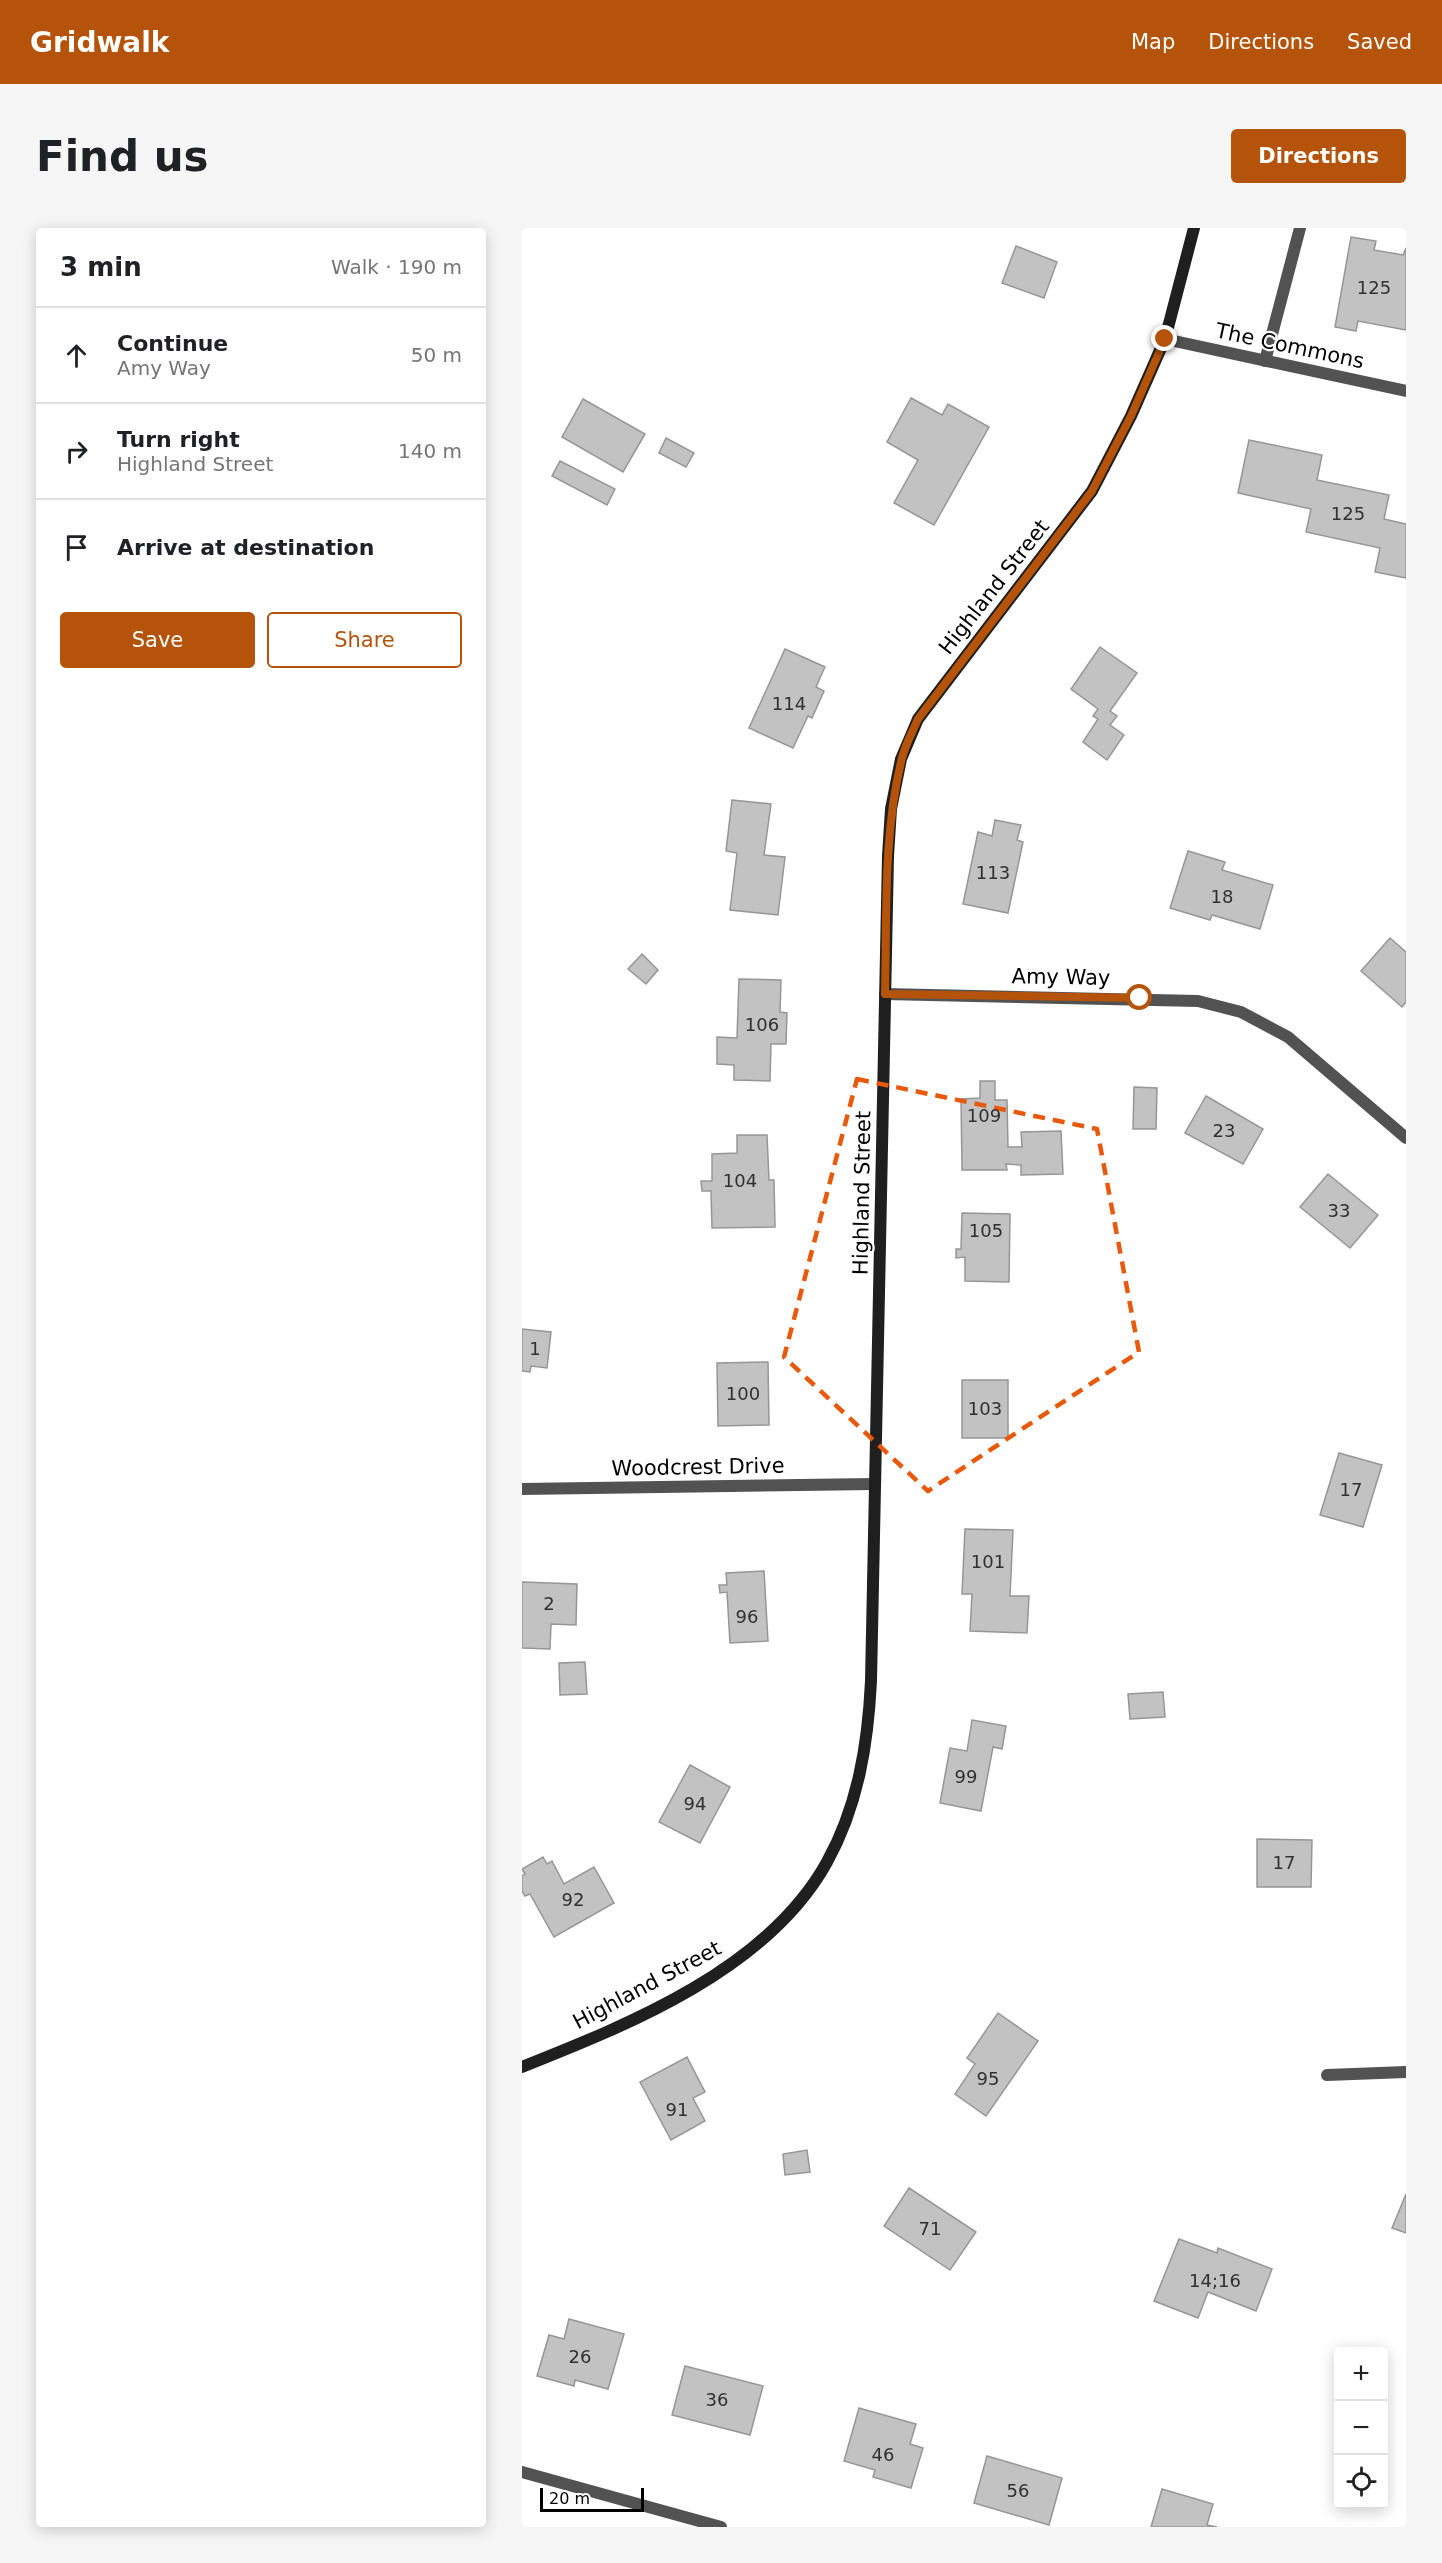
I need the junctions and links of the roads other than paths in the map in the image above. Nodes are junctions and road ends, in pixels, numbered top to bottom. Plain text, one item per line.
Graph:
1 (1194, 228) edge
2 (1300, 228) edge
3 (1165, 339) junction
4 (1264, 361) junction
5 (1406, 391) edge
6 (885, 994) junction
7 (1406, 1138) edge
8 (875, 1484) junction
9 (522, 1490) edge
10 (522, 2067) edge
11 (1406, 2072) edge
12 (1327, 2074) dead end
13 (522, 2472) edge
14 (721, 2527) edge

1 - 3 street, Highland Street
2 - 4 street
3 - 4 street, The Commons
3 - 6 street, Highland Street
4 - 5 street, The Commons
6 - 7 street, Amy Way
6 - 8 street, Highland Street
8 - 9 street, Woodcrest Drive
8 - 10 street, Highland Street
11 - 12 street
13 - 14 street

